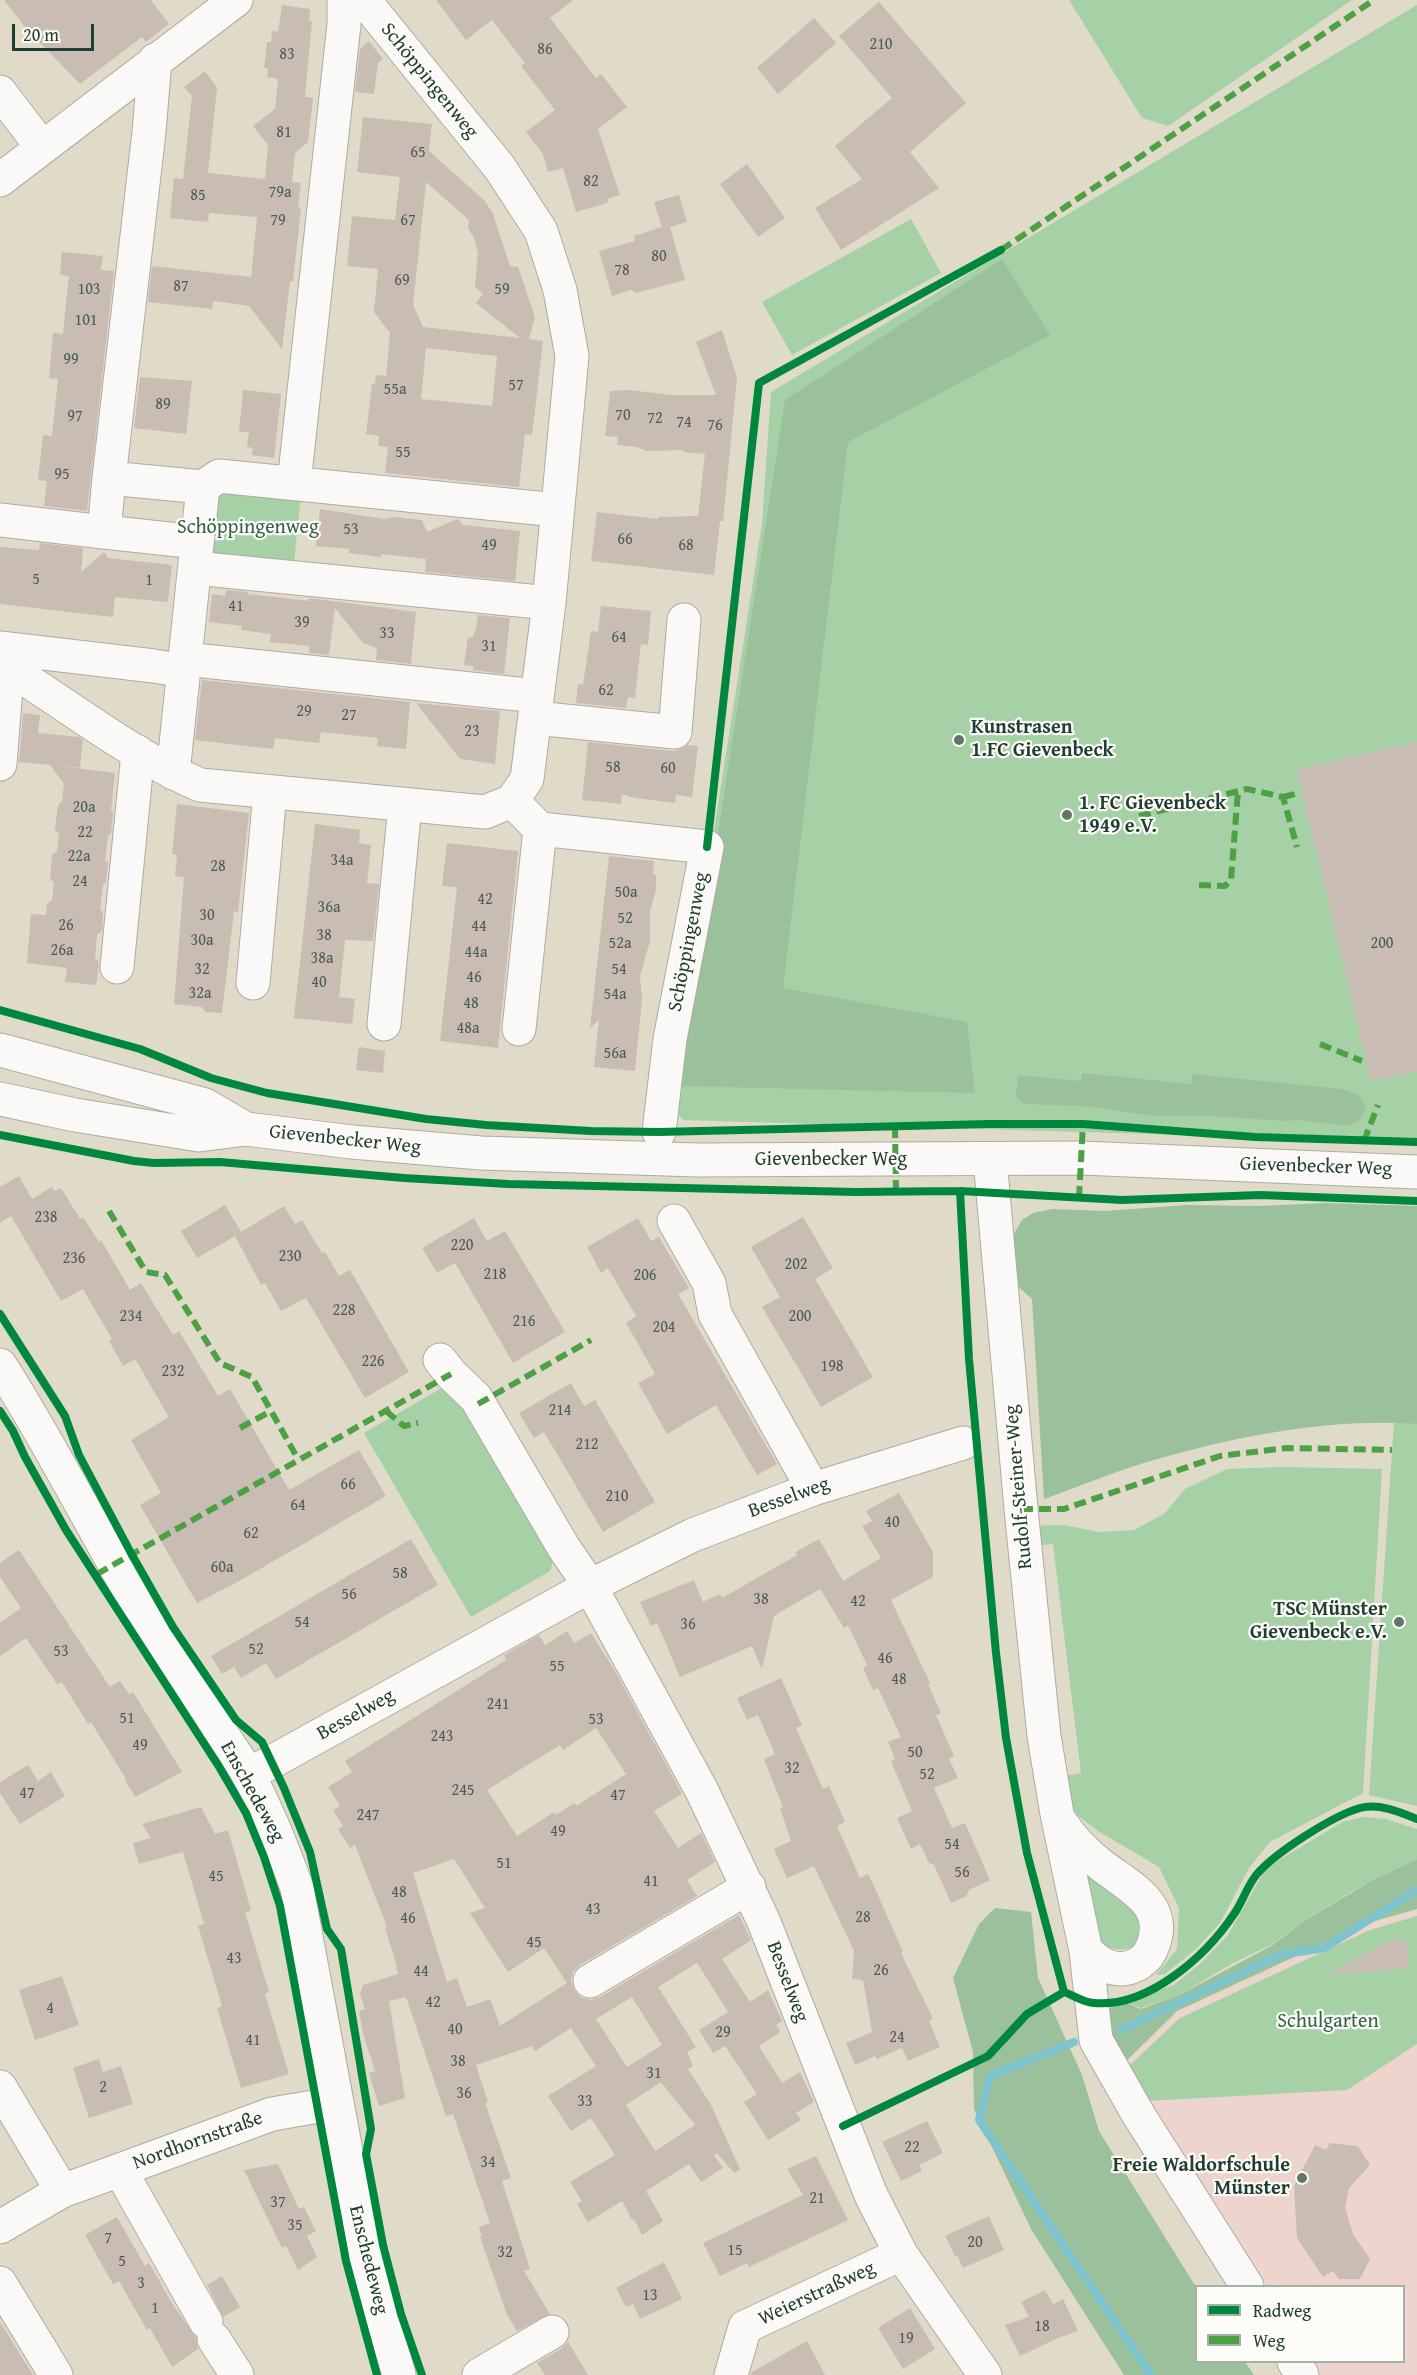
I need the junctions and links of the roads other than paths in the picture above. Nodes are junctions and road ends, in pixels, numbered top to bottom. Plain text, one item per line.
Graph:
1 (236, 0) edge
2 (344, 0) edge
3 (364, 0) edge
4 (155, 60) junction
5 (0, 92) edge
6 (42, 147) junction
7 (0, 180) edge
8 (109, 478) junction
9 (294, 483) junction
10 (203, 487) junction
11 (557, 510) junction
12 (0, 520) edge
13 (104, 532) junction
14 (196, 555) junction
15 (549, 603) junction
16 (684, 620) dead end
17 (185, 665) junction
18 (2, 666) edge
19 (536, 707) junction
20 (138, 752) junction
21 (0, 764) edge
22 (172, 773) junction
23 (270, 792) junction
24 (512, 801) junction
25 (405, 805) junction
26 (540, 829) junction
27 (117, 967) dead end
28 (253, 983) dead end
29 (384, 1024) dead end
30 (519, 1029) dead end
31 (0, 1050) edge
32 (3, 1100) edge
33 (246, 1129) junction
34 (659, 1132) dead end
35 (990, 1159) junction
36 (1417, 1172) edge
37 (674, 1221) dead end
38 (440, 1360) dead end
39 (0, 1365) edge
40 (963, 1443) dead end
41 (813, 1489) junction
42 (590, 1586) junction
43 (248, 1775) junction
44 (1057, 1815) junction
45 (749, 1887) junction
46 (1086, 1951) junction
47 (590, 1981) dead end
48 (0, 2087) edge
49 (337, 2103) junction
50 (120, 2170) junction
51 (63, 2191) junction
52 (0, 2227) edge
53 (901, 2254) junction
54 (0, 2283) edge
55 (1246, 2285) edge
56 (552, 2332) dead end
57 (56, 2375) edge
58 (237, 2375) edge
59 (399, 2375) edge
60 (479, 2375) edge
61 (731, 2375) edge
62 (984, 2375) edge

1 - 4 street
2 - 9 street
3 - 11 street, Schöppingenweg
4 - 6 street
4 - 8 street
5 - 6 street
6 - 7 street
8 - 10 street
8 - 13 street
9 - 10 street
9 - 11 street
10 - 14 street
11 - 15 street, Schöppingenweg
12 - 13 street
13 - 14 street
14 - 15 street
14 - 17 street
15 - 19 street, Schöppingenweg
16 - 19 street
17 - 18 street
17 - 19 street
17 - 22 street
18 - 20 street
18 - 21 street
19 - 24 street, Schöppingenweg
20 - 22 street
20 - 27 street
22 - 23 street
23 - 25 street
23 - 28 street
24 - 25 street
24 - 26 street
25 - 29 street
26 - 30 street
26 - 34 street, Schöppingenweg
31 - 33 street, Gievenbecker Weg
32 - 33 street, Gievenbecker Weg
33 - 35 street, Gievenbecker Weg
35 - 36 street, Gievenbecker Weg
35 - 44 street, Rudolf-Steiner-Weg
37 - 41 street
38 - 42 street
39 - 43 street, Enschedeweg
40 - 41 street, Besselweg
41 - 42 street, Besselweg
42 - 43 street, Besselweg
42 - 45 street, Besselweg
43 - 49 street, Enschedeweg
44 - 46 street, Rudolf-Steiner-Weg
44 - 46 street, Rudolf-Steiner-Weg
45 - 47 street
45 - 53 street, Besselweg
46 - 55 street, Rudolf-Steiner-Weg
48 - 51 street
49 - 50 street, Nordhornstraße
49 - 59 street, Enschedeweg
50 - 51 street, Nordhornstraße
50 - 58 street
51 - 52 street, Nordhornstraße
53 - 61 street, Weierstraßweg
53 - 62 street, Besselweg
54 - 57 street
56 - 60 street

